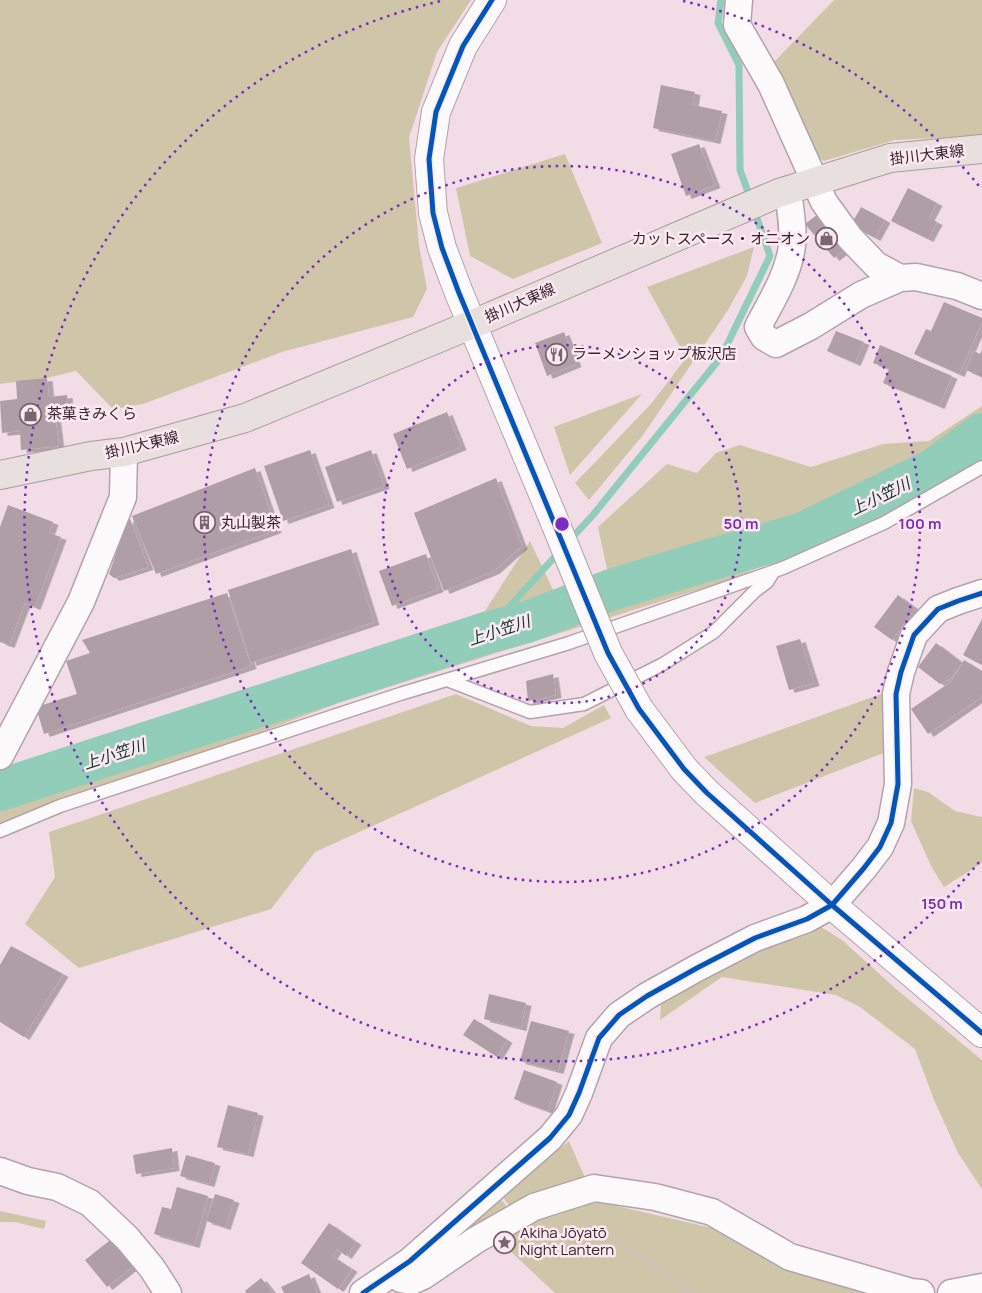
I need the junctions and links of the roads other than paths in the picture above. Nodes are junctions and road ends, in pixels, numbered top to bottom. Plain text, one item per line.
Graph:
1 (492, 0) edge
2 (739, 0) edge
3 (982, 148) edge
4 (814, 181) junction
5 (783, 191) junction
6 (900, 278) junction
7 (982, 296) edge
8 (473, 324) junction
9 (124, 452) junction
10 (982, 467) edge
11 (0, 475) edge
12 (774, 571) junction
13 (982, 593) edge
14 (447, 680) junction
15 (0, 756) edge
16 (0, 831) edge
17 (832, 905) junction
18 (982, 1033) edge
19 (0, 1171) edge
20 (394, 1272) junction
21 (982, 1288) edge
22 (168, 1293) edge
23 (363, 1293) edge
24 (921, 1293) edge
25 (951, 1293) edge

1 - 8 street
2 - 4 street
3 - 4 main road, 掛川大東線
4 - 5 main road, 掛川大東線
4 - 6 street
5 - 6 street
5 - 8 main road, 掛川大東線
6 - 7 street
8 - 9 main road, 掛川大東線
8 - 17 street, bridge
9 - 11 main road, 掛川大東線
9 - 15 street
10 - 12 lane
12 - 14 lane
12 - 14 lane
13 - 17 street
14 - 16 lane
17 - 18 street
17 - 20 street
19 - 22 street
20 - 23 street
20 - 24 street
21 - 25 street

